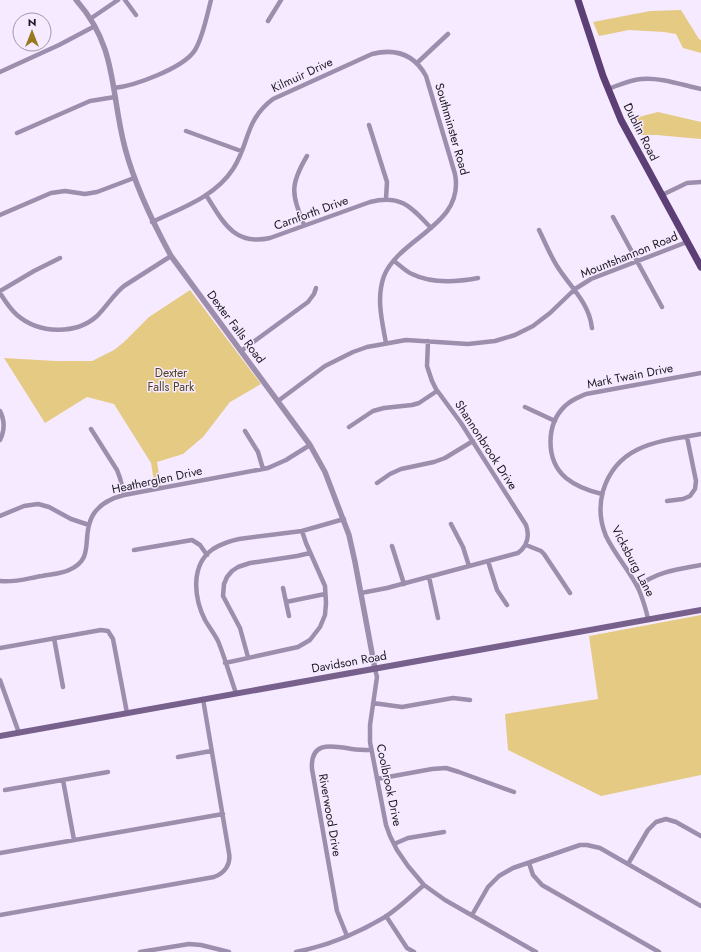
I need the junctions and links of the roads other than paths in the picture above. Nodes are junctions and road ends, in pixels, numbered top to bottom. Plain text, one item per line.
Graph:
1 (76, 0) edge
2 (118, 0) edge
3 (125, 0) edge
4 (211, 0) edge
5 (281, 0) edge
6 (578, 0) edge
7 (136, 15) dead end
8 (90, 19) junction
9 (268, 21) dead end
10 (95, 26) junction
11 (448, 34) dead end
12 (417, 63) junction
13 (0, 72) edge
14 (114, 88) junction
15 (608, 89) junction
16 (701, 90) edge
17 (115, 97) junction
18 (370, 125) dead end
19 (186, 131) dead end
20 (17, 133) dead end
21 (241, 151) junction
22 (307, 156) dead end
23 (134, 178) junction
24 (701, 182) edge
25 (206, 196) junction
26 (662, 196) junction
27 (386, 199) junction
28 (0, 215) edge
29 (613, 217) dead end
30 (152, 222) junction
31 (304, 226) junction
32 (431, 228) junction
33 (539, 230) dead end
34 (687, 242) junction
35 (171, 256) junction
36 (60, 258) dead end
37 (394, 261) junction
38 (637, 262) junction
39 (701, 267) edge
40 (478, 278) dead end
41 (316, 288) dead end
42 (575, 289) junction
43 (0, 292) edge
44 (662, 307) dead end
45 (592, 328) dead end
46 (428, 341) junction
47 (386, 343) junction
48 (241, 352) junction
49 (701, 373) edge
50 (437, 391) junction
51 (278, 401) junction
52 (525, 407) dead end
53 (0, 411) edge
54 (555, 421) junction
55 (350, 427) dead end
56 (91, 429) dead end
57 (245, 431) dead end
58 (701, 434) edge
59 (687, 436) junction
60 (0, 440) edge
61 (473, 441) junction
62 (310, 445) junction
63 (263, 469) junction
64 (377, 483) dead end
65 (602, 494) junction
66 (124, 495) junction
67 (666, 501) dead end
68 (0, 516) edge
69 (344, 518) junction
70 (451, 524) dead end
71 (89, 525) junction
72 (302, 531) junction
73 (526, 544) junction
74 (392, 546) dead end
75 (134, 550) dead end
76 (310, 553) junction
77 (207, 555) junction
78 (488, 561) junction
79 (701, 565) edge
80 (469, 566) junction
81 (429, 577) junction
82 (0, 581) edge
83 (404, 584) junction
84 (637, 586) junction
85 (282, 588) dead end
86 (361, 593) junction
87 (570, 593) dead end
88 (326, 594) junction
89 (286, 602) junction
90 (507, 605) dead end
91 (701, 610) edge
92 (289, 616) dead end
93 (438, 618) dead end
94 (648, 619) junction
95 (54, 638) junction
96 (0, 648) edge
97 (248, 657) junction
98 (224, 663) junction
99 (374, 669) junction
100 (0, 680) edge
101 (63, 687) dead end
102 (236, 693) junction
103 (202, 699) junction
104 (470, 700) dead end
105 (373, 703) junction
106 (127, 713) junction
107 (19, 733) junction
108 (0, 736) edge
109 (371, 750) junction
110 (211, 751) junction
111 (178, 756) dead end
112 (108, 772) dead end
113 (377, 779) junction
114 (63, 780) junction
115 (5, 790) dead end
116 (514, 792) dead end
117 (222, 814) junction
118 (444, 832) dead end
119 (701, 836) edge
120 (74, 840) junction
121 (394, 844) junction
122 (0, 853) edge
123 (529, 863) junction
124 (628, 864) junction
125 (424, 886) junction
126 (701, 906) edge
127 (0, 915) edge
128 (472, 915) junction
129 (386, 916) junction
130 (347, 936) junction
131 (140, 952) edge
132 (225, 952) edge
133 (296, 952) edge
134 (414, 952) edge
135 (536, 952) edge
136 (660, 952) edge

1 - 8 street, Dexter Falls Road
2 - 8 street
3 - 7 street
4 - 14 street
5 - 9 street
6 - 15 main road, Dublin Road
8 - 10 street, Dexter Falls Road
10 - 13 street
10 - 14 street, Dexter Falls Road
11 - 12 street
12 - 21 street, Kilmuir Drive
12 - 32 street, Southminster Road
14 - 17 street, Dexter Falls Road
15 - 16 street
15 - 26 main road, Dublin Road
17 - 20 street
17 - 23 street, Dexter Falls Road
18 - 27 street
19 - 21 street
21 - 25 street, Kilmuir Drive
22 - 31 street
23 - 28 street
23 - 30 street, Dexter Falls Road
24 - 26 street
25 - 30 street, Kilmuir Drive
25 - 31 street, Carnforth Drive
26 - 34 main road, Dublin Road
27 - 31 street, Carnforth Drive
27 - 32 street, Carnforth Drive
29 - 38 street
30 - 35 street, Dexter Falls Road
32 - 37 street, Southminster Road
33 - 42 street
34 - 38 street, Mountshannon Road
34 - 39 main road, Dublin Road
35 - 43 street
35 - 48 street, Dexter Falls Road
36 - 43 street
37 - 40 street
37 - 47 street, Southminster Road
38 - 42 street, Mountshannon Road
38 - 44 street
41 - 48 street
42 - 45 street
42 - 46 street, Mountshannon Road
46 - 47 street, Mountshannon Road
46 - 50 street, Shannonbrook Drive
47 - 51 street, Mountshannon Road
48 - 51 street, Dexter Falls Road
49 - 54 street, Mark Twain Drive
50 - 55 street
50 - 61 street, Shannonbrook Drive
51 - 62 street, Dexter Falls Road
52 - 54 street
53 - 60 street
54 - 65 street, Mark Twain Drive
56 - 66 street
57 - 63 street
58 - 59 street, Vicksburg Lane
59 - 65 street, Vicksburg Lane
59 - 67 street
61 - 64 street
61 - 73 street, Shannonbrook Drive
62 - 63 street, Heatherglen Drive
62 - 69 street, Dexter Falls Road
63 - 66 street, Heatherglen Drive
65 - 84 street, Vicksburg Lane
66 - 71 street, Heatherglen Drive
68 - 71 street
69 - 72 street
69 - 86 street, Dexter Falls Road
70 - 80 street
71 - 82 street, Heatherglen Drive
72 - 76 street
72 - 77 street
73 - 78 street
73 - 87 street
74 - 83 street
75 - 77 street
76 - 88 street
76 - 97 street
77 - 98 street
78 - 80 street
78 - 90 street
79 - 84 street
80 - 81 street
81 - 83 street
81 - 93 street
83 - 86 street
84 - 94 street, Vicksburg Lane
85 - 89 street
86 - 99 street, Dexter Falls Road
88 - 89 street
88 - 97 street
89 - 92 street
91 - 94 main road, Davidson Road
94 - 99 main road, Davidson Road
95 - 96 street
95 - 101 street
95 - 106 street
97 - 98 street
98 - 102 street
99 - 102 main road, Davidson Road
99 - 105 street, Coolbrook Drive
100 - 107 street
102 - 103 main road, Davidson Road
103 - 106 main road, Davidson Road
103 - 110 street
104 - 105 street
105 - 109 street, Coolbrook Drive
106 - 107 main road, Davidson Road
107 - 108 main road, Davidson Road
109 - 113 street, Coolbrook Drive
109 - 130 street, Riverwood Drive
110 - 111 street
110 - 117 street
112 - 114 street
113 - 116 street
113 - 121 street, Coolbrook Drive
114 - 115 street
114 - 120 street
117 - 120 street
117 - 127 street
118 - 121 street
119 - 124 street
120 - 122 street
121 - 125 street, Coolbrook Drive
123 - 124 street
123 - 128 street
123 - 136 street
124 - 126 street
125 - 128 street, Coolbrook Drive
125 - 129 street
128 - 135 street, Coolbrook Drive
129 - 130 street
129 - 134 street
130 - 133 street
131 - 132 street

